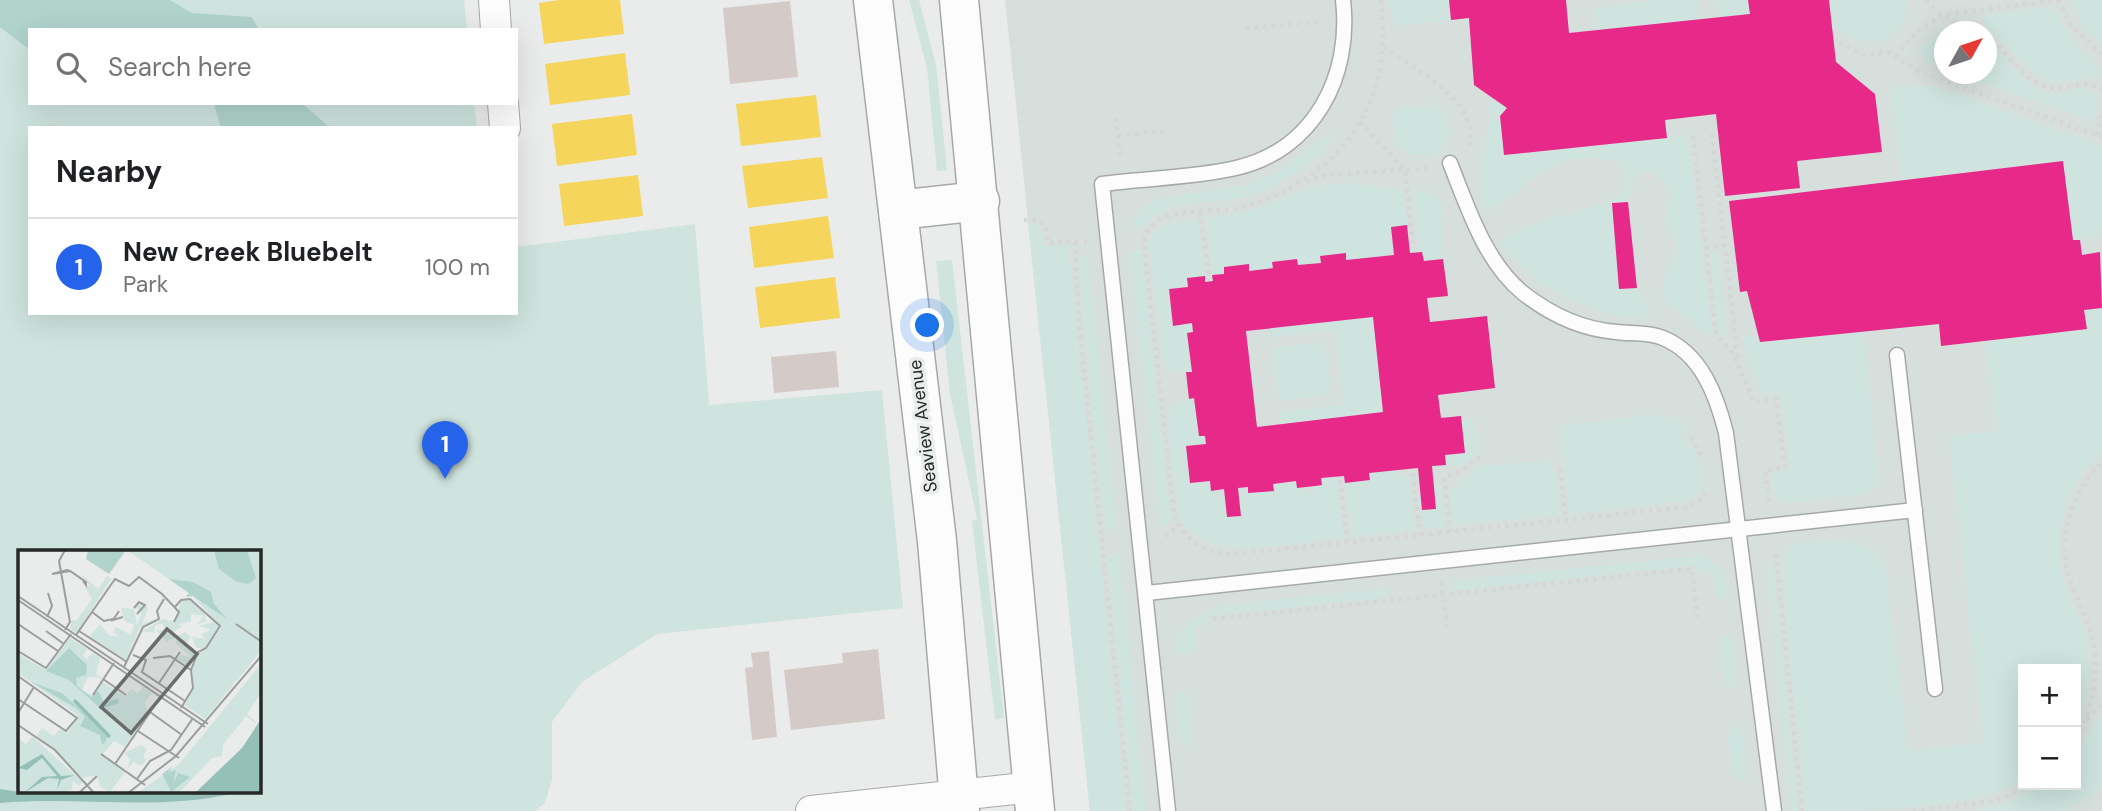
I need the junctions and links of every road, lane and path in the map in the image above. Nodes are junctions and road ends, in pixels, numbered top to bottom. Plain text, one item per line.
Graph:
1 (494, 0) edge
2 (873, 0) edge
3 (959, 0) edge
4 (1343, 0) edge
5 (1381, 0) edge
6 (1926, 0) edge
7 (2058, 0) edge
8 (1942, 15) junction
9 (1326, 21) dead end
10 (1956, 21) edge
11 (496, 28) edge
12 (1246, 29) dead end
13 (1839, 43) dead end
14 (1997, 44) edge
15 (1384, 47) junction
16 (2102, 54) edge
17 (1895, 56) junction
18 (2102, 89) edge
19 (503, 105) edge
20 (2102, 114) edge
21 (1116, 118) dead end
22 (1360, 122) junction
23 (505, 126) edge
24 (1163, 131) dead end
25 (1712, 134) dead end
26 (1118, 135) junction
27 (1693, 136) dead end
28 (2100, 136) edge
29 (1121, 163) dead end
30 (1450, 163) junction
31 (1405, 170) junction
32 (1299, 183) junction
33 (980, 201) junction
34 (898, 211) junction
35 (1200, 212) junction
36 (1024, 220) dead end
37 (1088, 241) dead end
38 (1076, 242) junction
39 (1725, 246) junction
40 (1413, 247) dead end
41 (1706, 248) junction
42 (1209, 276) dead end
43 (1897, 355) dead end
44 (1739, 365) junction
45 (1691, 437) dead end
46 (1483, 454) dead end
47 (1704, 460) dead end
48 (2102, 463) edge
49 (1560, 469) dead end
50 (1412, 473) dead end
51 (1340, 480) dead end
52 (1709, 482) dead end
53 (1770, 503) dead end
54 (1915, 510) junction
55 (1566, 520) junction
56 (1179, 526) junction
57 (1738, 529) junction
58 (1451, 532) junction
59 (1420, 535) junction
60 (1165, 536) dead end
61 (1348, 543) junction
62 (1776, 554) dead end
63 (1441, 582) dead end
64 (1147, 593) junction
65 (1443, 595) junction
66 (1213, 619) dead end
67 (1698, 620) dead end
68 (1447, 626) dead end
69 (1935, 689) dead end
70 (2102, 705) edge
71 (2084, 723) junction
72 (2081, 729) edge
73 (2020, 790) edge
74 (1034, 799) edge
75 (959, 803) edge
76 (811, 811) edge
77 (1130, 811) edge
78 (1168, 811) edge
79 (1774, 811) edge
80 (1802, 811) edge
81 (1913, 811) edge

1 - 11 street
2 - 34 street, Seaview Avenue
3 - 33 street
4 - 64 lane
5 - 15 path
6 - 8 path
7 - 8 path
7 - 16 path
8 - 10 path
8 - 17 path
9 - 12 path
13 - 17 path
14 - 18 path
15 - 22 path
15 - 30 path
17 - 28 path
19 - 23 street
20 - 28 path
21 - 26 path
22 - 31 path
22 - 32 path
24 - 26 path
25 - 39 path
26 - 29 path
27 - 41 path
30 - 31 path
30 - 57 lane
31 - 32 path
31 - 40 path
32 - 35 path
33 - 34 street
33 - 74 street
34 - 75 street, Seaview Avenue
35 - 42 path
35 - 56 path
36 - 38 path
37 - 38 path
38 - 77 path
39 - 41 path
39 - 44 path
41 - 44 path
43 - 54 lane
44 - 53 path
45 - 47 path
46 - 58 path
48 - 71 path
49 - 55 path
50 - 59 path
51 - 61 path
52 - 55 path
54 - 57 lane
54 - 69 lane
55 - 58 path
56 - 60 path
56 - 61 path
57 - 64 lane
57 - 79 lane
58 - 59 path
59 - 61 path
62 - 80 path
63 - 65 path
64 - 78 lane
65 - 66 path
65 - 67 path
65 - 68 path
70 - 71 path
71 - 72 path
73 - 81 path
74 - 75 street
75 - 76 street

